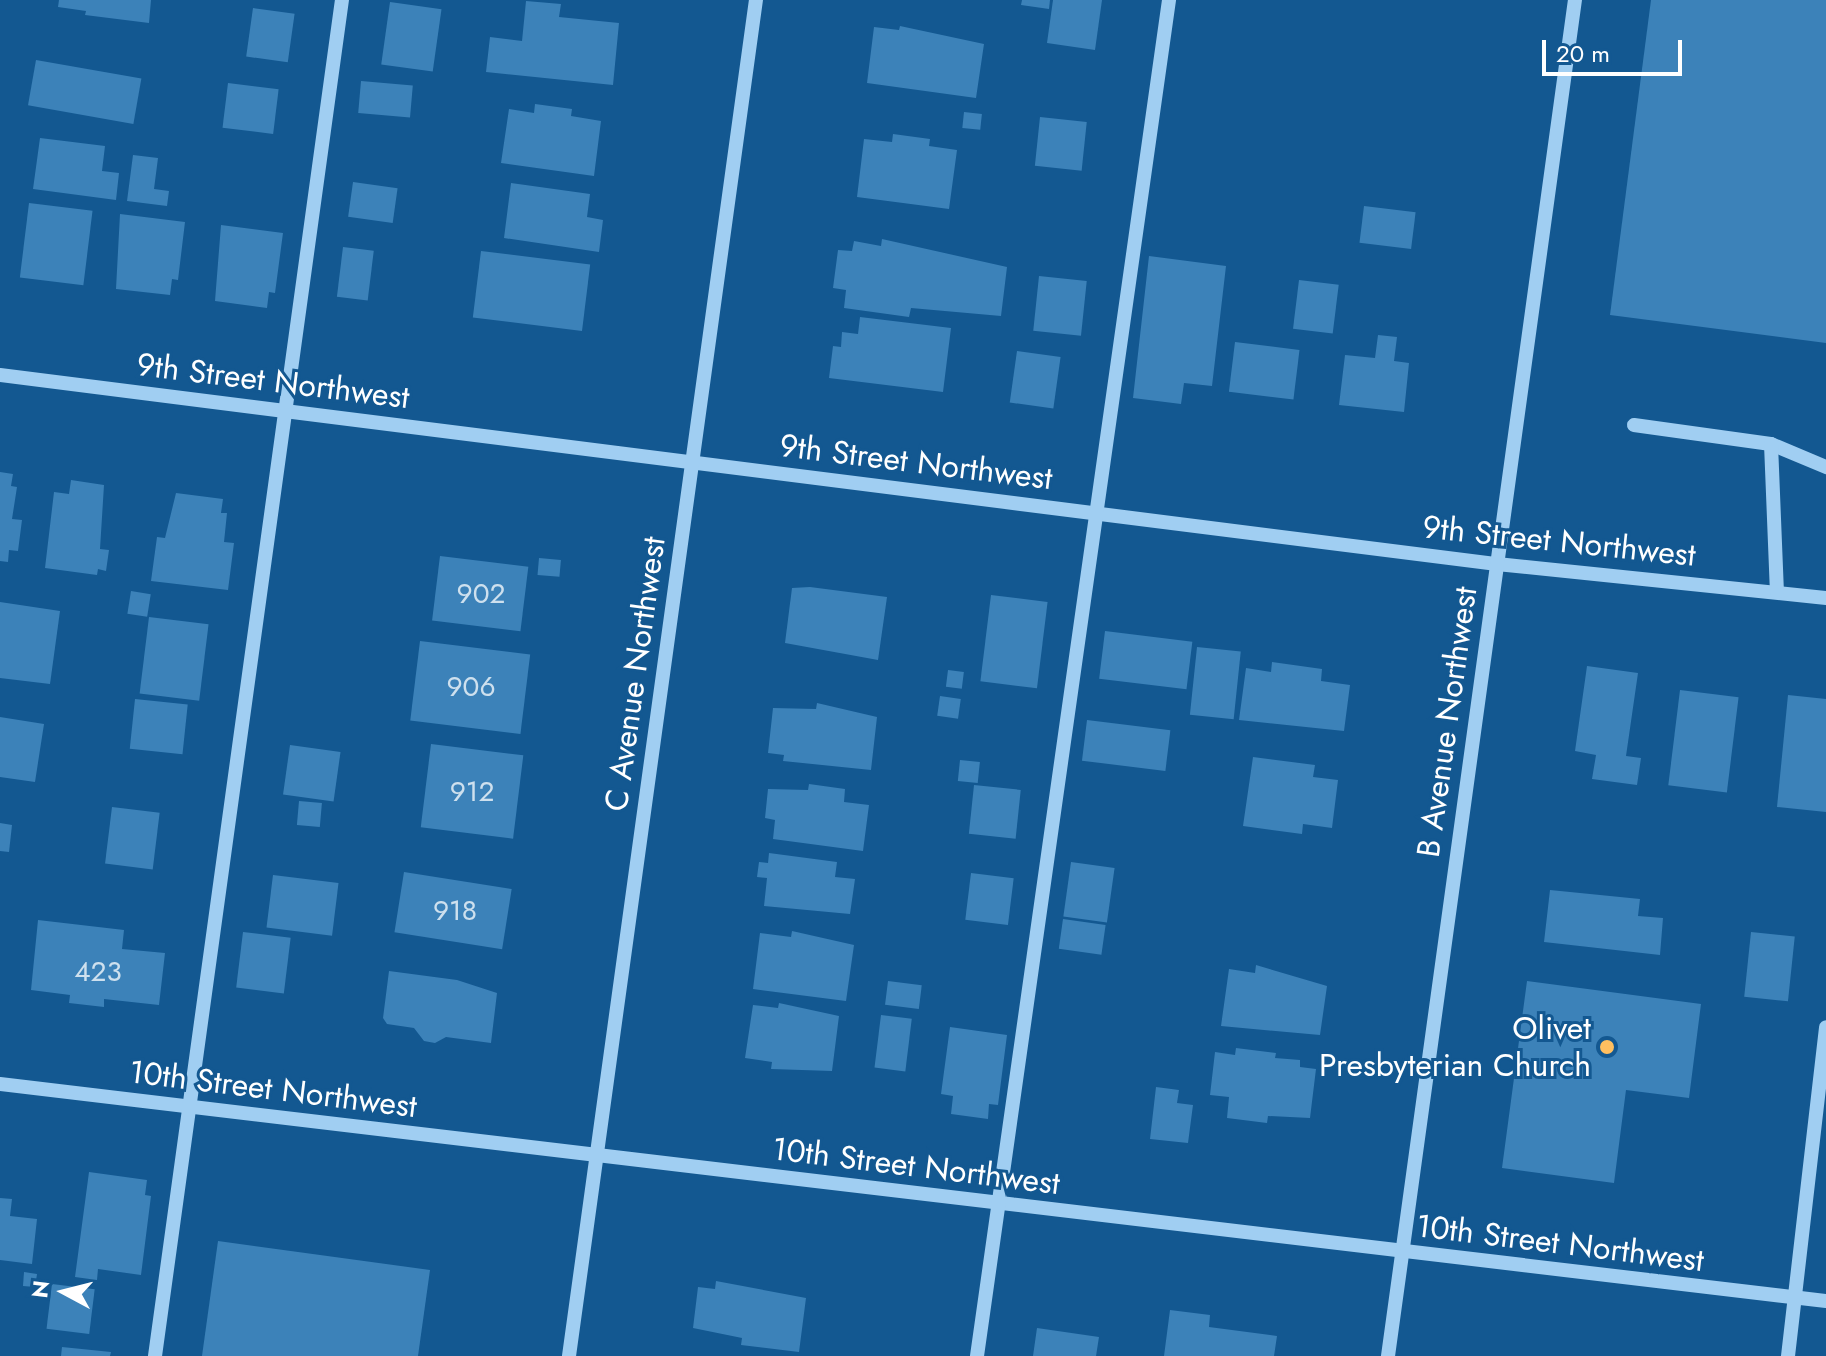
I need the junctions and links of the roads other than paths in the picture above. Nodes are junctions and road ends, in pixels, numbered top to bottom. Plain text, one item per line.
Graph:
1 (342, 0) edge
2 (756, 0) edge
3 (1169, 0) edge
4 (1575, 0) edge
5 (0, 375) edge
6 (287, 410) junction
7 (1634, 425) dead end
8 (1771, 444) junction
9 (693, 463) junction
10 (1826, 467) edge
11 (1095, 512) junction
12 (1497, 564) junction
13 (1777, 592) junction
14 (1826, 598) edge
15 (1826, 1027) edge
16 (0, 1084) edge
17 (189, 1107) junction
18 (596, 1156) junction
19 (999, 1205) junction
20 (1402, 1252) junction
21 (1792, 1298) junction
22 (1826, 1301) edge
23 (155, 1356) edge
24 (569, 1356) edge
25 (977, 1356) edge
26 (1388, 1356) edge
27 (1788, 1356) edge

1 - 6 street
2 - 9 street, C Avenue Northwest
3 - 11 street
4 - 12 street, B Avenue Northwest
5 - 6 street, 9th Street Northwest
6 - 9 street, 9th Street Northwest
6 - 17 street
7 - 8 street
8 - 10 street
8 - 13 street
9 - 11 street, 9th Street Northwest
9 - 18 street, C Avenue Northwest
11 - 12 street, 9th Street Northwest
11 - 19 street
12 - 13 street, 9th Street Northwest
12 - 20 street, B Avenue Northwest
13 - 14 street, 9th Street Northwest
15 - 21 street
16 - 17 street, 10th Street Northwest
17 - 18 street, 10th Street Northwest
17 - 23 street
18 - 19 street, 10th Street Northwest
18 - 24 street, C Avenue Northwest
19 - 20 street, 10th Street Northwest
19 - 25 street
20 - 21 street, 10th Street Northwest
20 - 26 street, B Avenue Northwest
21 - 22 street, 10th Street Northwest
21 - 27 street

